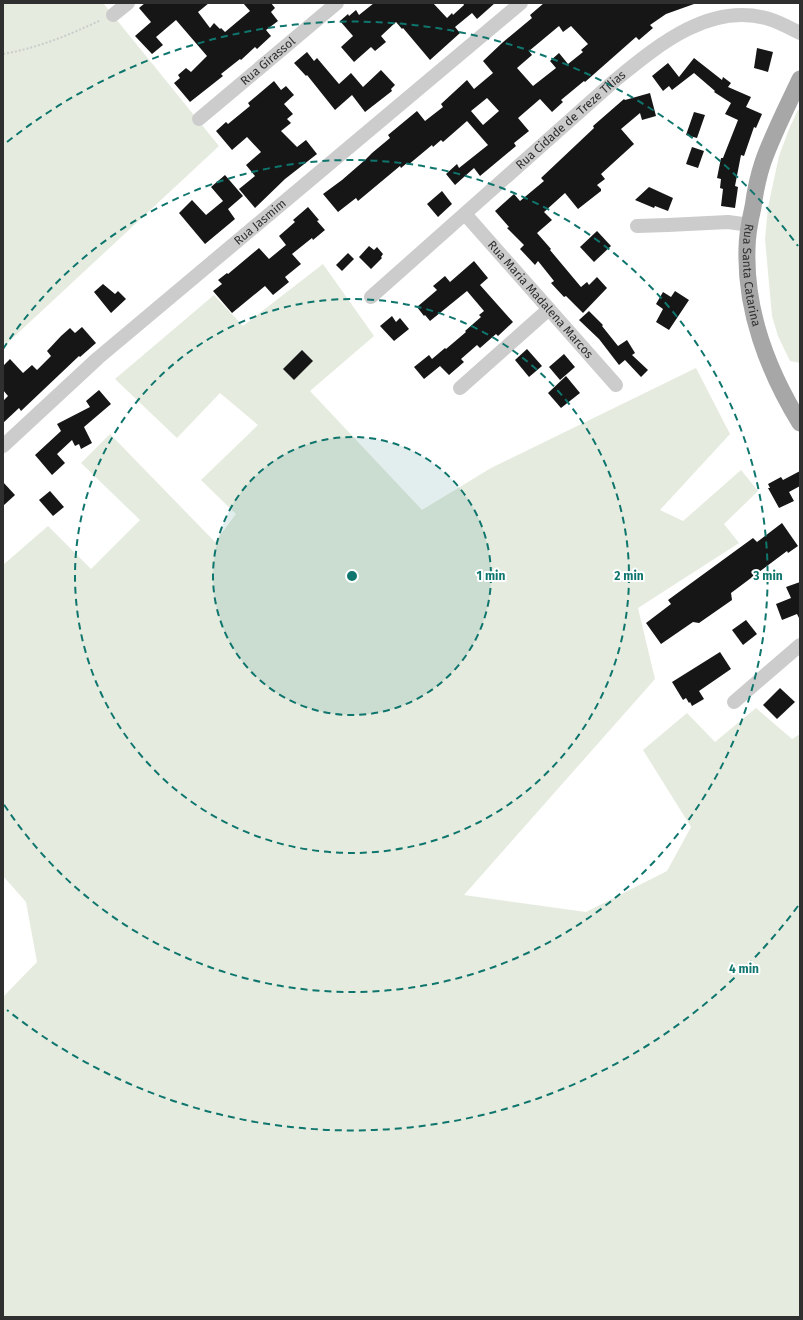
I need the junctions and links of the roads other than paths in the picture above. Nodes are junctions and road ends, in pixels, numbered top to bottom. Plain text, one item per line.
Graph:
1 (128, 3) edge
2 (337, 3) edge
3 (521, 3) edge
4 (113, 15) road end
5 (800, 33) edge
6 (800, 80) edge
7 (199, 119) dead end
8 (465, 214) junction
9 (750, 225) junction
10 (637, 226) dead end
11 (371, 298) dead end
12 (549, 309) junction
13 (616, 384) dead end
14 (460, 388) dead end
15 (800, 423) edge
16 (3, 446) edge
17 (800, 645) edge
18 (734, 702) dead end

1 - 4 street
2 - 7 street, Rua Girassol
3 - 16 street, Rua Jasmim
5 - 8 street, Rua Cidade de Treze Tílias
6 - 9 main road, Rua Santa Catarina
8 - 11 street, Rua Cidade de Treze Tílias
8 - 12 street, Rua Maria Madalena Marcos
9 - 10 street
9 - 15 main road, Rua Santa Catarina
12 - 13 street, Rua Maria Madalena Marcos
12 - 14 street
17 - 18 street

